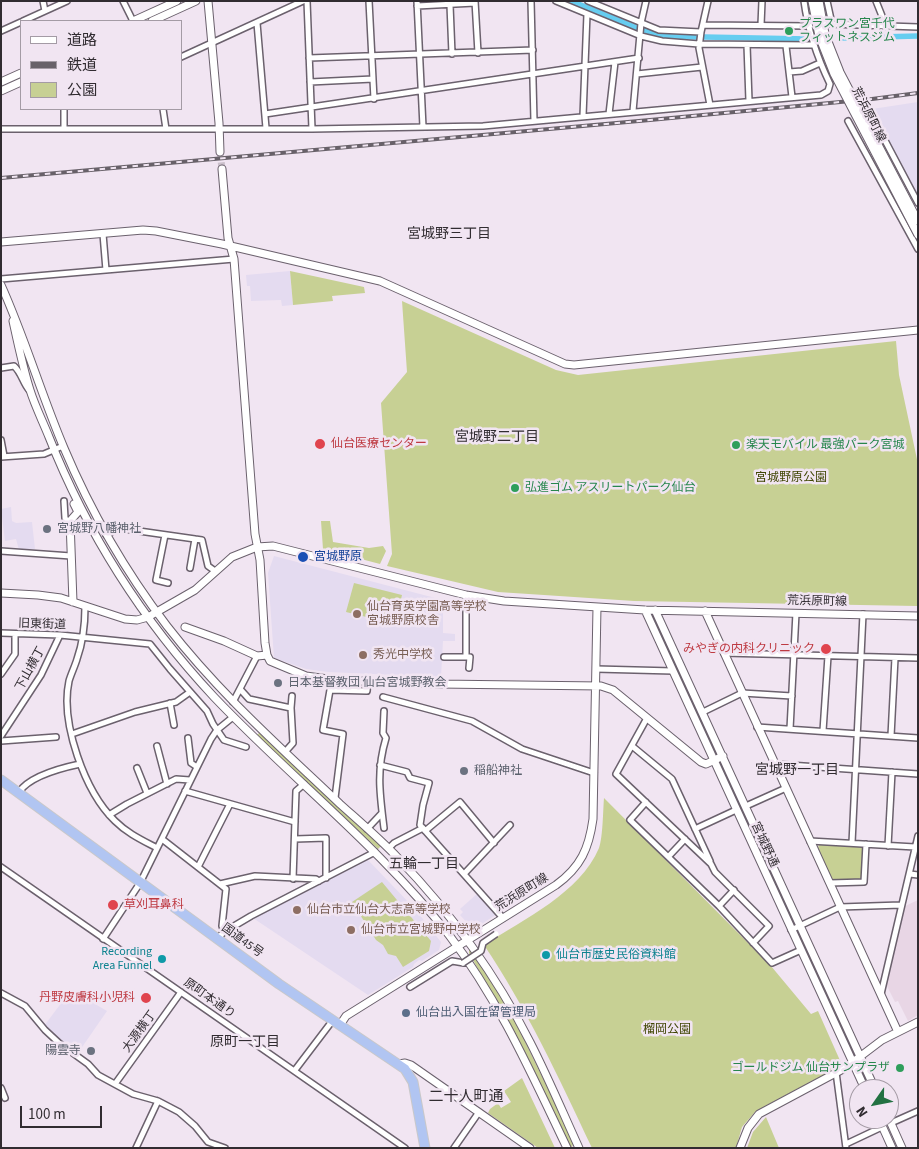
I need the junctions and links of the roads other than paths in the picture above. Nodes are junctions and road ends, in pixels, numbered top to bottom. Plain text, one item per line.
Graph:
1 (43, 1) edge
2 (67, 1) edge
3 (123, 1) edge
4 (177, 1) edge
5 (196, 1) edge
6 (208, 1) edge
7 (303, 1) edge
8 (307, 1) edge
9 (369, 1) edge
10 (531, 1) edge
11 (556, 1) edge
12 (589, 1) edge
13 (646, 1) edge
14 (708, 1) edge
15 (762, 1) edge
16 (804, 1) edge
17 (812, 1) edge
18 (819, 1) edge
19 (827, 1) edge
20 (876, 1) edge
21 (475, 2) edge
22 (417, 4) edge
23 (450, 4) junction
24 (45, 11) junction
25 (587, 14) junction
26 (24, 20) edge
27 (132, 20) edge
28 (135, 20) edge
29 (154, 20) edge
30 (20, 22) edge
31 (257, 23) junction
32 (703, 25) junction
33 (761, 25) junction
34 (809, 26) junction
35 (886, 26) junction
36 (918, 27) edge
37 (641, 29) junction
38 (1, 31) edge
39 (701, 32) junction
40 (211, 43) junction
41 (700, 44) junction
42 (746, 45) junction
43 (814, 45) junction
44 (786, 46) junction
45 (532, 50) junction
46 (478, 53) junction
47 (452, 54) junction
48 (419, 55) junction
49 (182, 57) edge
50 (372, 57) junction
51 (309, 58) junction
52 (638, 58) junction
53 (615, 62) junction
54 (820, 63) junction
55 (585, 67) junction
56 (702, 67) junction
57 (789, 72) junction
58 (20, 73) edge
59 (637, 74) junction
60 (533, 76) junction
61 (373, 79) junction
62 (1, 82) edge
63 (20, 82) edge
64 (310, 82) junction
65 (1, 91) edge
66 (422, 92) junction
67 (792, 97) junction
68 (374, 99) junction
69 (749, 101) junction
70 (710, 105) junction
71 (311, 109) junction
72 (66, 110) edge
73 (163, 110) edge
74 (633, 111) junction
75 (265, 114) junction
76 (609, 114) junction
77 (583, 116) junction
78 (534, 120) junction
79 (848, 121) dead end
80 (423, 127) junction
81 (64, 128) junction
82 (266, 128) junction
83 (1, 129) edge
84 (166, 129) junction
85 (219, 129) junction
86 (312, 129) junction
87 (860, 141) junction
88 (220, 152) tunnel mouth
89 (222, 170) tunnel mouth
90 (918, 203) edge
91 (918, 221) edge
92 (102, 234) junction
93 (918, 234) edge
94 (1, 242) edge
95 (230, 246) junction
96 (918, 250) edge
97 (234, 259) junction
98 (106, 270) junction
99 (1, 279) edge
100 (2, 288) edge
101 (9, 303) junction
102 (918, 330) edge
103 (1, 368) edge
104 (31, 392) junction
105 (1, 440) edge
106 (63, 446) junction
107 (54, 450) junction
108 (3, 456) edge
109 (69, 484) junction
110 (64, 501) dead end
111 (70, 524) junction
112 (106, 535) junction
113 (165, 535) junction
114 (195, 539) junction
115 (258, 548) junction
116 (1, 551) edge
117 (105, 553) junction
118 (71, 556) junction
119 (190, 568) dead end
120 (215, 570) junction
121 (168, 583) dead end
122 (1, 593) edge
123 (466, 595) junction
124 (73, 602) junction
125 (85, 607) junction
126 (597, 607) junction
127 (645, 610) junction
128 (655, 610) junction
129 (705, 611) junction
130 (157, 612) junction
131 (796, 614) junction
132 (863, 614) junction
133 (918, 616) edge
134 (148, 617) junction
135 (184, 627) dead end
136 (1, 634) edge
137 (15, 634) junction
138 (60, 635) junction
139 (83, 637) junction
140 (724, 653) junction
141 (267, 655) junction
142 (794, 655) junction
143 (257, 656) junction
144 (828, 656) junction
145 (444, 657) dead end
146 (466, 657) junction
147 (862, 657) junction
148 (895, 658) junction
149 (918, 658) edge
150 (469, 668) dead end
151 (596, 669) junction
152 (673, 671) junction
153 (1, 674) edge
154 (368, 681) junction
155 (596, 685) junction
156 (240, 689) junction
157 (190, 692) junction
158 (742, 693) junction
159 (292, 696) dead end
160 (792, 696) junction
161 (383, 697) dead end
162 (234, 702) junction
163 (170, 703) junction
164 (292, 708) junction
165 (384, 711) dead end
166 (703, 712) junction
167 (234, 716) junction
168 (646, 718) junction
169 (174, 725) dead end
170 (758, 727) junction
171 (790, 729) junction
172 (217, 730) junction
173 (824, 731) junction
174 (72, 734) junction
175 (858, 734) junction
176 (1, 736) edge
177 (891, 736) junction
178 (56, 738) dead end
179 (188, 738) dead end
180 (918, 738) edge
181 (1, 741) edge
182 (157, 746) dead end
183 (632, 746) junction
184 (246, 747) dead end
185 (285, 752) junction
186 (723, 756) junction
187 (713, 761) junction
188 (80, 764) junction
189 (775, 764) junction
190 (380, 765) junction
191 (197, 767) junction
192 (138, 768) dead end
193 (856, 769) junction
194 (892, 772) junction
195 (594, 773) junction
196 (918, 774) edge
197 (1, 780) edge
198 (190, 780) junction
199 (167, 784) junction
200 (304, 784) junction
201 (786, 788) junction
202 (186, 791) junction
203 (18, 792) junction
204 (147, 793) junction
205 (335, 798) junction
206 (646, 802) junction
207 (230, 804) junction
208 (746, 806) junction
209 (736, 810) junction
210 (382, 813) junction
211 (109, 815) junction
212 (295, 822) junction
213 (510, 825) dead end
214 (384, 828) dead end
215 (368, 829) junction
216 (424, 829) junction
217 (695, 829) junction
218 (918, 836) edge
219 (162, 839) junction
220 (295, 839) junction
221 (685, 839) junction
222 (810, 841) junction
223 (494, 843) junction
224 (852, 843) junction
225 (866, 844) junction
226 (888, 846) junction
227 (157, 848) junction
228 (389, 848) junction
229 (915, 848) junction
230 (376, 852) junction
231 (669, 856) junction
232 (712, 864) junction
233 (1, 867) edge
234 (198, 867) junction
235 (464, 874) junction
236 (910, 874) junction
237 (918, 875) edge
238 (326, 878) junction
239 (293, 879) junction
240 (320, 881) junction
241 (140, 883) junction
242 (830, 883) junction
243 (220, 884) junction
244 (734, 890) junction
245 (901, 905) junction
246 (718, 906) junction
247 (840, 907) junction
248 (503, 918) junction
249 (800, 926) junction
250 (791, 930) junction
251 (224, 932) junction
252 (496, 934) dead end
253 (103, 939) junction
254 (217, 939) junction
255 (468, 941) junction
256 (753, 943) junction
257 (458, 947) junction
258 (801, 950) junction
259 (410, 987) dead end
260 (181, 992) junction
261 (1, 993) edge
262 (881, 994) junction
263 (510, 1005) junction
264 (499, 1011) junction
265 (336, 1022) junction
266 (918, 1022) edge
267 (898, 1032) junction
268 (860, 1056) junction
269 (853, 1062) junction
270 (399, 1064) junction
271 (295, 1070) junction
272 (836, 1072) junction
273 (426, 1075) junction
274 (861, 1079) edge
275 (870, 1079) edge
276 (413, 1082) junction
277 (116, 1084) junction
278 (1, 1088) edge
279 (5, 1098) dead end
280 (158, 1101) junction
281 (918, 1111) edge
282 (479, 1112) junction
283 (899, 1118) edge
284 (878, 1129) edge
285 (883, 1129) edge
286 (894, 1129) edge
287 (846, 1146) edge
288 (136, 1148) edge
289 (225, 1148) edge
290 (405, 1148) edge
291 (425, 1148) edge
292 (454, 1148) edge
293 (530, 1148) edge
294 (567, 1148) edge
295 (579, 1148) edge
296 (740, 1148) edge
297 (892, 1148) edge
298 (902, 1148) edge

1 - 24 street
2 - 24 street
3 - 27 street
4 - 28 street
5 - 29 street
6 - 40 street
7 - 31 street
8 - 51 street
9 - 50 street
10 - 45 street
11 - 25 street
12 - 37 street
13 - 37 street
14 - 32 street
15 - 33 street
16 - 34 street
17 - 93 street, 荒浜原町線, bridge
18 - 91 street, 荒浜原町線, bridge
19 - 35 street
20 - 35 street
21 - 23 street
21 - 46 street
22 - 23 street
22 - 48 street
23 - 47 street
24 - 26 street
25 - 37 street
25 - 55 street
30 - 38 street
31 - 40 street
31 - 75 street
32 - 33 street
32 - 39 street
33 - 34 street
34 - 43 street
35 - 36 street
37 - 39 street
37 - 41 street
37 - 52 street
39 - 41 street
40 - 49 street
40 - 85 street
41 - 42 street
41 - 56 street
42 - 44 street
42 - 69 street
43 - 44 street
43 - 54 street
44 - 57 street
45 - 46 street
45 - 60 street
46 - 47 street
47 - 48 street
48 - 50 street
48 - 66 street
50 - 51 street
50 - 61 street
51 - 64 street
52 - 53 street
52 - 59 street
53 - 55 street
53 - 76 street
54 - 57 street
54 - 67 street
55 - 60 street
55 - 77 street
56 - 59 street
56 - 70 street
57 - 67 street
58 - 62 street
59 - 74 street
60 - 66 street
60 - 78 street
61 - 64 street
61 - 68 street
63 - 65 street
64 - 71 street
66 - 68 street
66 - 80 street
67 - 69 street
68 - 71 street
69 - 70 street
70 - 74 street
71 - 75 street
71 - 86 street
72 - 81 street
73 - 84 street
74 - 76 street
75 - 82 street
76 - 77 street
77 - 78 street
78 - 80 street
79 - 87 street
80 - 86 street
81 - 83 street
81 - 84 street
82 - 85 street
82 - 86 street
84 - 85 street
85 - 88 street
87 - 90 street
87 - 96 street
89 - 95 street
92 - 94 street
92 - 95 street
92 - 98 street
95 - 97 street
95 - 102 street
97 - 98 street
97 - 115 street
98 - 99 street
100 - 101 street
101 - 104 street
101 - 106 street
103 - 104 street
104 - 107 street
105 - 108 street
106 - 107 street
106 - 112 street
107 - 108 street
107 - 109 street
109 - 111 street
109 - 117 street
110 - 111 street
111 - 117 street
111 - 118 street
112 - 113 street
112 - 130 street
113 - 114 street
113 - 121 street
114 - 119 street
114 - 120 street
115 - 120 street, 荒浜原町線
115 - 123 street, 荒浜原町線
115 - 141 street
116 - 118 street
117 - 134 street
118 - 124 street
120 - 130 street, 荒浜原町線
122 - 124 street
123 - 126 street, 荒浜原町線
123 - 146 street
124 - 125 street
125 - 134 street
125 - 139 street
126 - 127 street, 荒浜原町線
126 - 151 street, 荒浜原町線
127 - 128 street, 荒浜原町線
127 - 152 street, 宮城野通
128 - 129 street, 荒浜原町線
128 - 166 street, 宮城野通
129 - 131 street, 荒浜原町線
129 - 140 street
130 - 134 street, 荒浜原町線
130 - 162 street
131 - 132 street, 荒浜原町線
131 - 142 street
132 - 133 street, 荒浜原町線
132 - 147 street
134 - 167 street
135 - 143 street
136 - 137 street, 旧東街道
137 - 138 street, 旧東街道
137 - 153 street
138 - 139 street, 旧東街道
138 - 176 street, 下山横丁
139 - 157 street, 旧東街道
139 - 174 street
140 - 142 street
140 - 158 street
141 - 143 street
141 - 154 street
142 - 144 street
142 - 160 street
143 - 156 street
144 - 147 street
144 - 173 street
145 - 146 street
146 - 150 street
147 - 148 street
147 - 175 street
148 - 149 street
148 - 177 street
151 - 152 street
151 - 155 street, 荒浜原町線
152 - 187 street, 宮城野通
154 - 155 street
154 - 205 street
155 - 168 street
155 - 195 street, 荒浜原町線
156 - 162 street
156 - 164 street
157 - 163 street
157 - 172 street, 旧東街道
158 - 160 street
158 - 166 street
158 - 170 street
159 - 164 street
160 - 171 street
161 - 195 street
162 - 185 street
163 - 169 street
163 - 174 street
164 - 185 street
165 - 190 street
166 - 186 street, 宮城野通
167 - 172 street
167 - 200 street
168 - 183 street
168 - 187 street
170 - 171 street
170 - 189 street
171 - 173 street
172 - 184 street
172 - 191 street
173 - 175 street
174 - 188 street
175 - 177 street
175 - 193 street
177 - 180 street
178 - 181 street
179 - 191 street
182 - 199 street
183 - 206 street
183 - 217 street
185 - 205 street
186 - 187 street
186 - 208 street, 宮城野通
187 - 209 street, 宮城野通
188 - 203 street
188 - 211 street
189 - 193 street
189 - 201 street
190 - 210 street
190 - 216 street
191 - 198 street
192 - 204 street
193 - 194 street
193 - 224 street
194 - 196 street
194 - 226 street
195 - 248 street, 荒浜原町線
197 - 203 highway, 国道45号
198 - 199 street
198 - 202 street
199 - 204 street
200 - 212 street
200 - 230 street
201 - 208 street
201 - 222 street
202 - 207 street
202 - 219 street
203 - 241 highway, 国道45号
204 - 211 street
205 - 215 street
206 - 221 street
206 - 231 street
207 - 212 street
207 - 234 street
208 - 249 street, 宮城野通
209 - 217 street
209 - 250 street, 宮城野通
210 - 214 street
210 - 215 street
211 - 227 street
212 - 220 street
213 - 223 street
215 - 228 street
216 - 223 street
216 - 228 street
216 - 235 street
217 - 232 street
218 - 229 street
219 - 227 street
219 - 234 street
220 - 238 street
220 - 239 street
221 - 231 street
221 - 232 street
222 - 224 street
222 - 242 street
223 - 235 street
224 - 225 street
225 - 226 street
225 - 242 street
226 - 229 street
227 - 241 street
228 - 255 street
229 - 236 street
230 - 238 street
230 - 257 street
231 - 246 street
232 - 244 street
233 - 253 street, 原町本通り
234 - 243 street
235 - 248 street
236 - 237 street
236 - 245 street
238 - 240 street
239 - 240 street
239 - 243 street
240 - 251 street
241 - 253 street
241 - 254 highway, 国道45号
242 - 247 street
243 - 251 street
244 - 246 street
244 - 256 street
245 - 247 street
245 - 262 street
246 - 256 street
247 - 249 street
247 - 262 street
248 - 255 street, 荒浜原町線
249 - 250 street
249 - 268 street, 宮城野通
250 - 258 street, 宮城野通
251 - 254 street
252 - 259 street, bridge
253 - 260 street, 原町本通り
254 - 265 highway, 国道45号
255 - 257 street, 荒浜原町線
255 - 263 street
256 - 258 street
257 - 264 street
257 - 265 street, 荒浜原町線
258 - 269 street, 宮城野通
260 - 271 street, 原町本通り
260 - 277 street, 大源横丁
261 - 277 street
262 - 267 street
263 - 264 street
263 - 295 street
264 - 294 street
265 - 270 highway, 国道45号
265 - 271 street
266 - 267 street
267 - 268 street
268 - 269 street
268 - 275 street, 宮城野通
269 - 272 street
269 - 274 street, 宮城野通
270 - 273 street
270 - 276 highway, 国道45号
271 - 290 street, 原町本通り
272 - 287 street
272 - 296 street
273 - 276 street
273 - 282 street
276 - 291 highway, 国道45号
277 - 280 street
278 - 279 street
280 - 288 street
280 - 289 street
281 - 283 street
282 - 292 street
282 - 293 street
284 - 287 street
285 - 297 street
286 - 298 street

